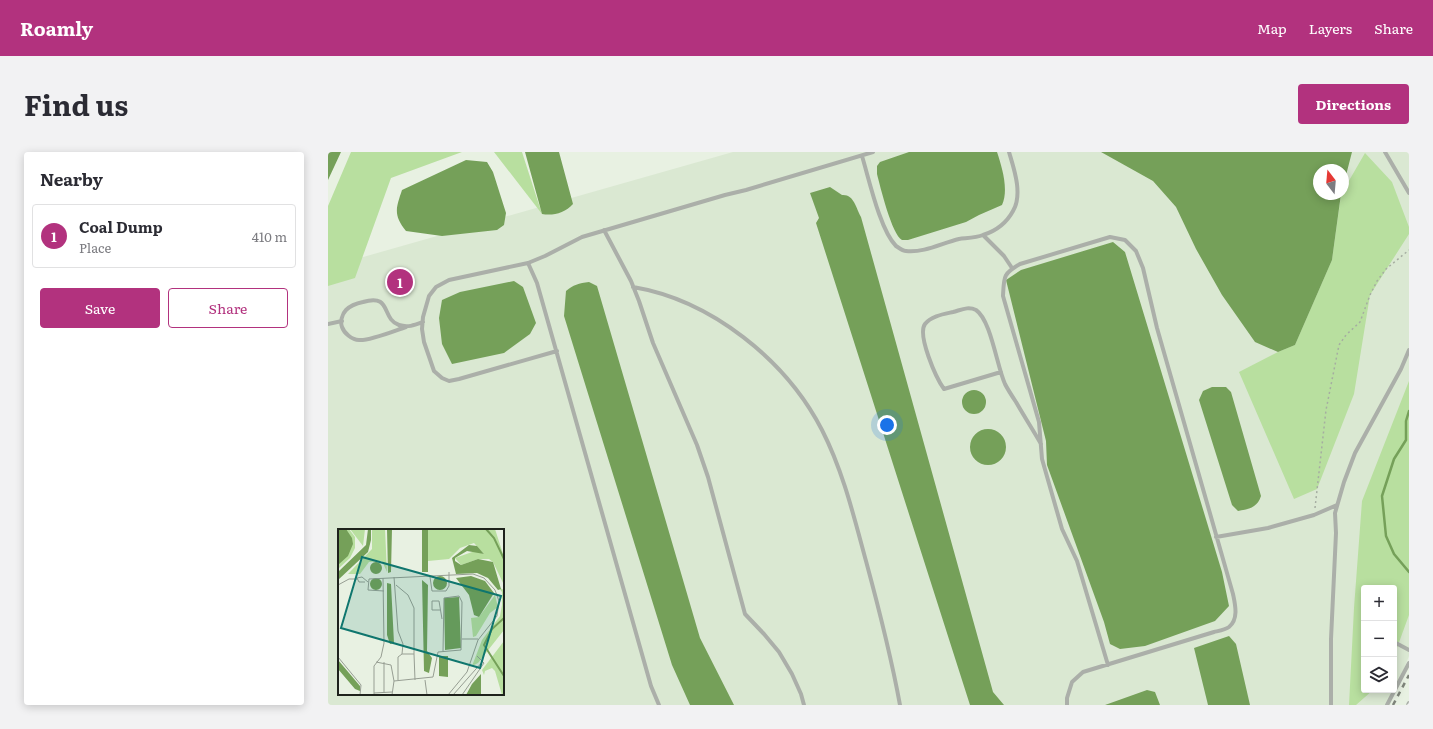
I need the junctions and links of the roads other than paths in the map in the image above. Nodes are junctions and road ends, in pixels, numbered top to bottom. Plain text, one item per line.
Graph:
1 (874, 152) edge
2 (1009, 152) edge
3 (1385, 152) edge
4 (862, 156) junction
5 (1409, 193) edge
6 (604, 230) junction
7 (983, 235) junction
8 (528, 263) junction
9 (1012, 268) junction
10 (633, 287) junction
11 (342, 321) junction
12 (423, 322) junction
13 (328, 324) edge
14 (406, 327) junction
15 (1409, 350) edge
16 (557, 351) junction
17 (1001, 372) junction
18 (1041, 444) junction
19 (1337, 505) junction
20 (1216, 537) junction
21 (1397, 644) edge
22 (1409, 650) edge
23 (1409, 663) edge
24 (1108, 665) junction
25 (659, 705) edge
26 (804, 705) edge
27 (900, 705) edge
28 (1067, 705) edge
29 (1331, 705) edge
30 (1387, 705) edge

1 - 4 lane
2 - 7 lane
3 - 5 lane
4 - 6 lane
4 - 7 lane
6 - 8 lane
6 - 10 lane
7 - 9 lane
8 - 12 lane
8 - 16 lane
9 - 18 lane
9 - 20 lane
10 - 26 lane
10 - 27 lane
11 - 13 lane
11 - 14 lane
11 - 14 lane
12 - 14 lane
12 - 16 lane
15 - 19 lane
16 - 25 lane
17 - 17 lane
17 - 18 lane
18 - 24 lane
19 - 20 lane
19 - 29 lane
20 - 24 lane
21 - 22 lane
23 - 30 lane
24 - 28 lane

